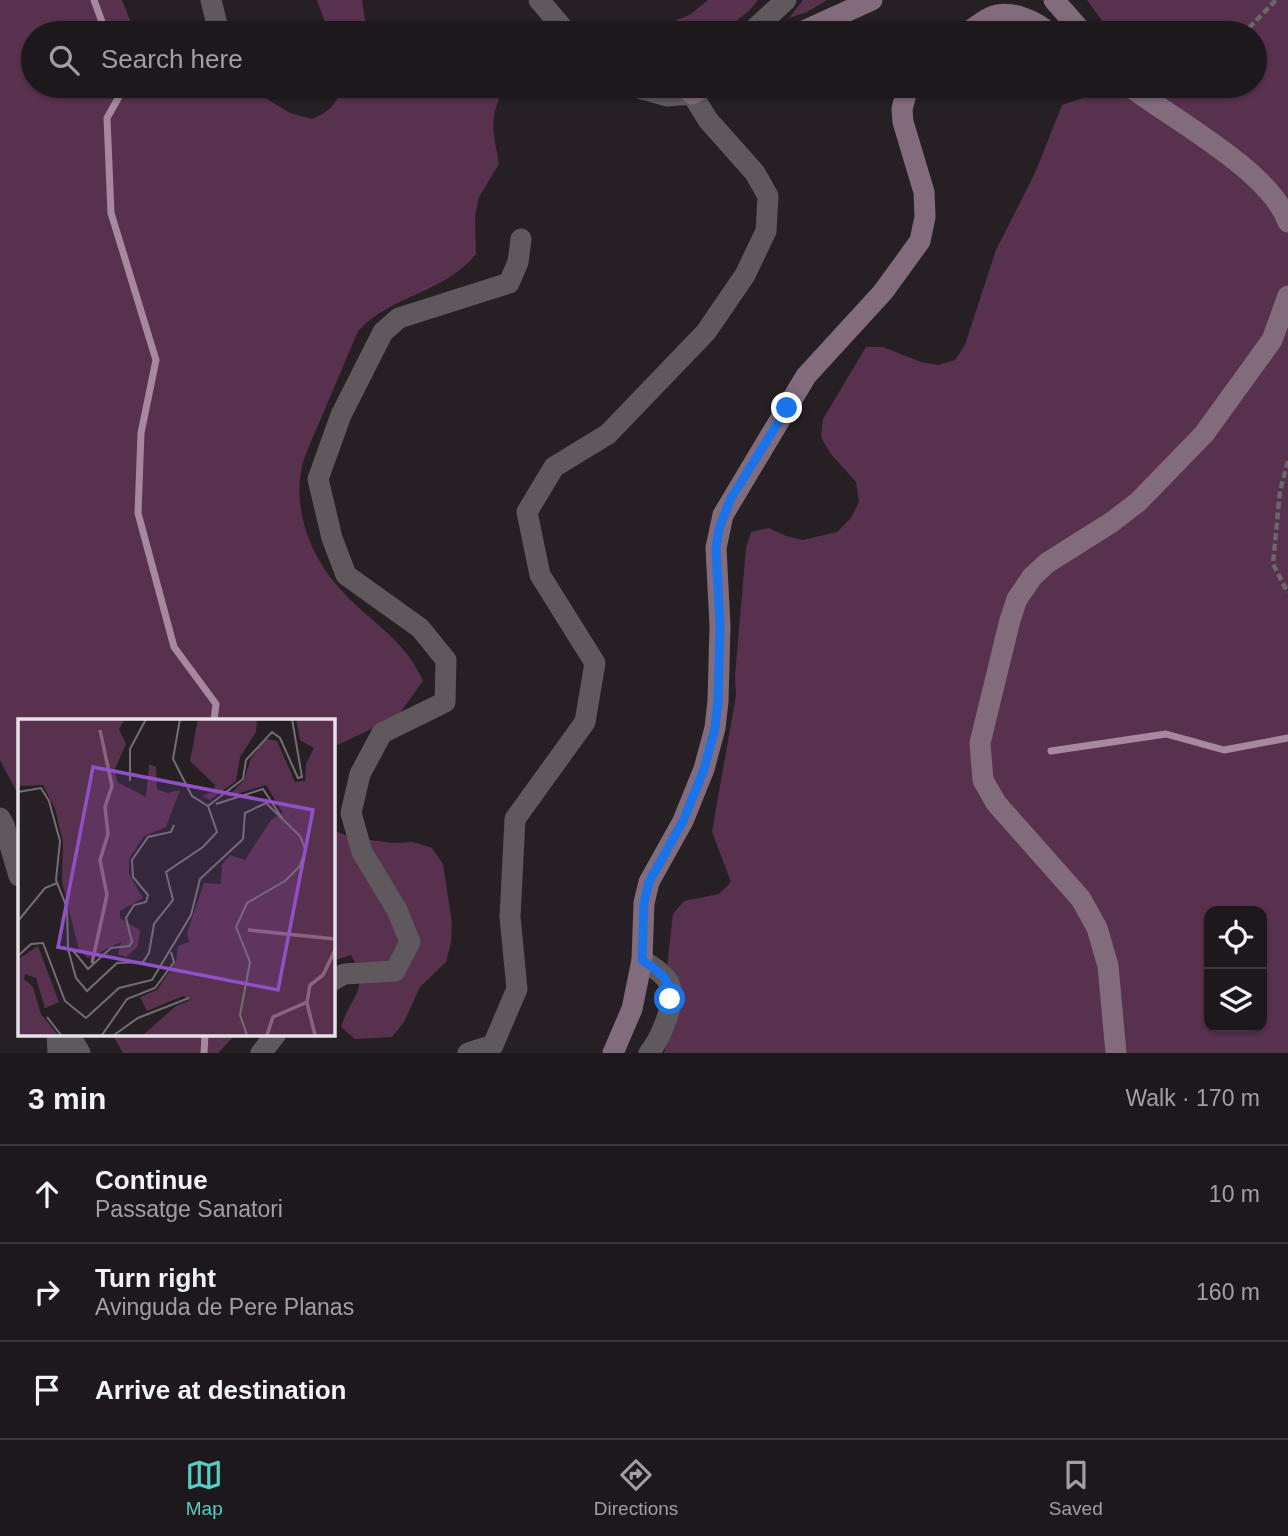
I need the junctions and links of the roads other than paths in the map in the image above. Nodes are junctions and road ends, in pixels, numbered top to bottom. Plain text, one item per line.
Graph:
1 (211, 0) edge
2 (539, 0) edge
3 (786, 0) edge
4 (872, 0) edge
5 (1054, 0) edge
6 (216, 21) edge
7 (557, 21) edge
8 (763, 21) edge
9 (826, 21) edge
10 (985, 21) edge
11 (1029, 21) edge
12 (1072, 21) edge
13 (702, 98) edge
14 (905, 98) edge
15 (1146, 98) edge
16 (1288, 222) edge
17 (521, 239) dead end
18 (1288, 296) edge
19 (0, 818) edge
20 (18, 872) edge
21 (642, 960) junction
22 (334, 980) edge
23 (70, 1036) edge
24 (274, 1036) edge
25 (80, 1053) edge
26 (261, 1053) edge
27 (468, 1053) edge
28 (612, 1053) edge
29 (649, 1053) edge
30 (1116, 1053) edge

1 - 6 street
2 - 7 street
3 - 8 street
4 - 9 street
5 - 12 street
10 - 11 street
13 - 27 street
14 - 21 street
15 - 16 street
17 - 22 street
18 - 30 street
19 - 20 street
21 - 28 street
21 - 29 street
23 - 25 street
24 - 26 street

